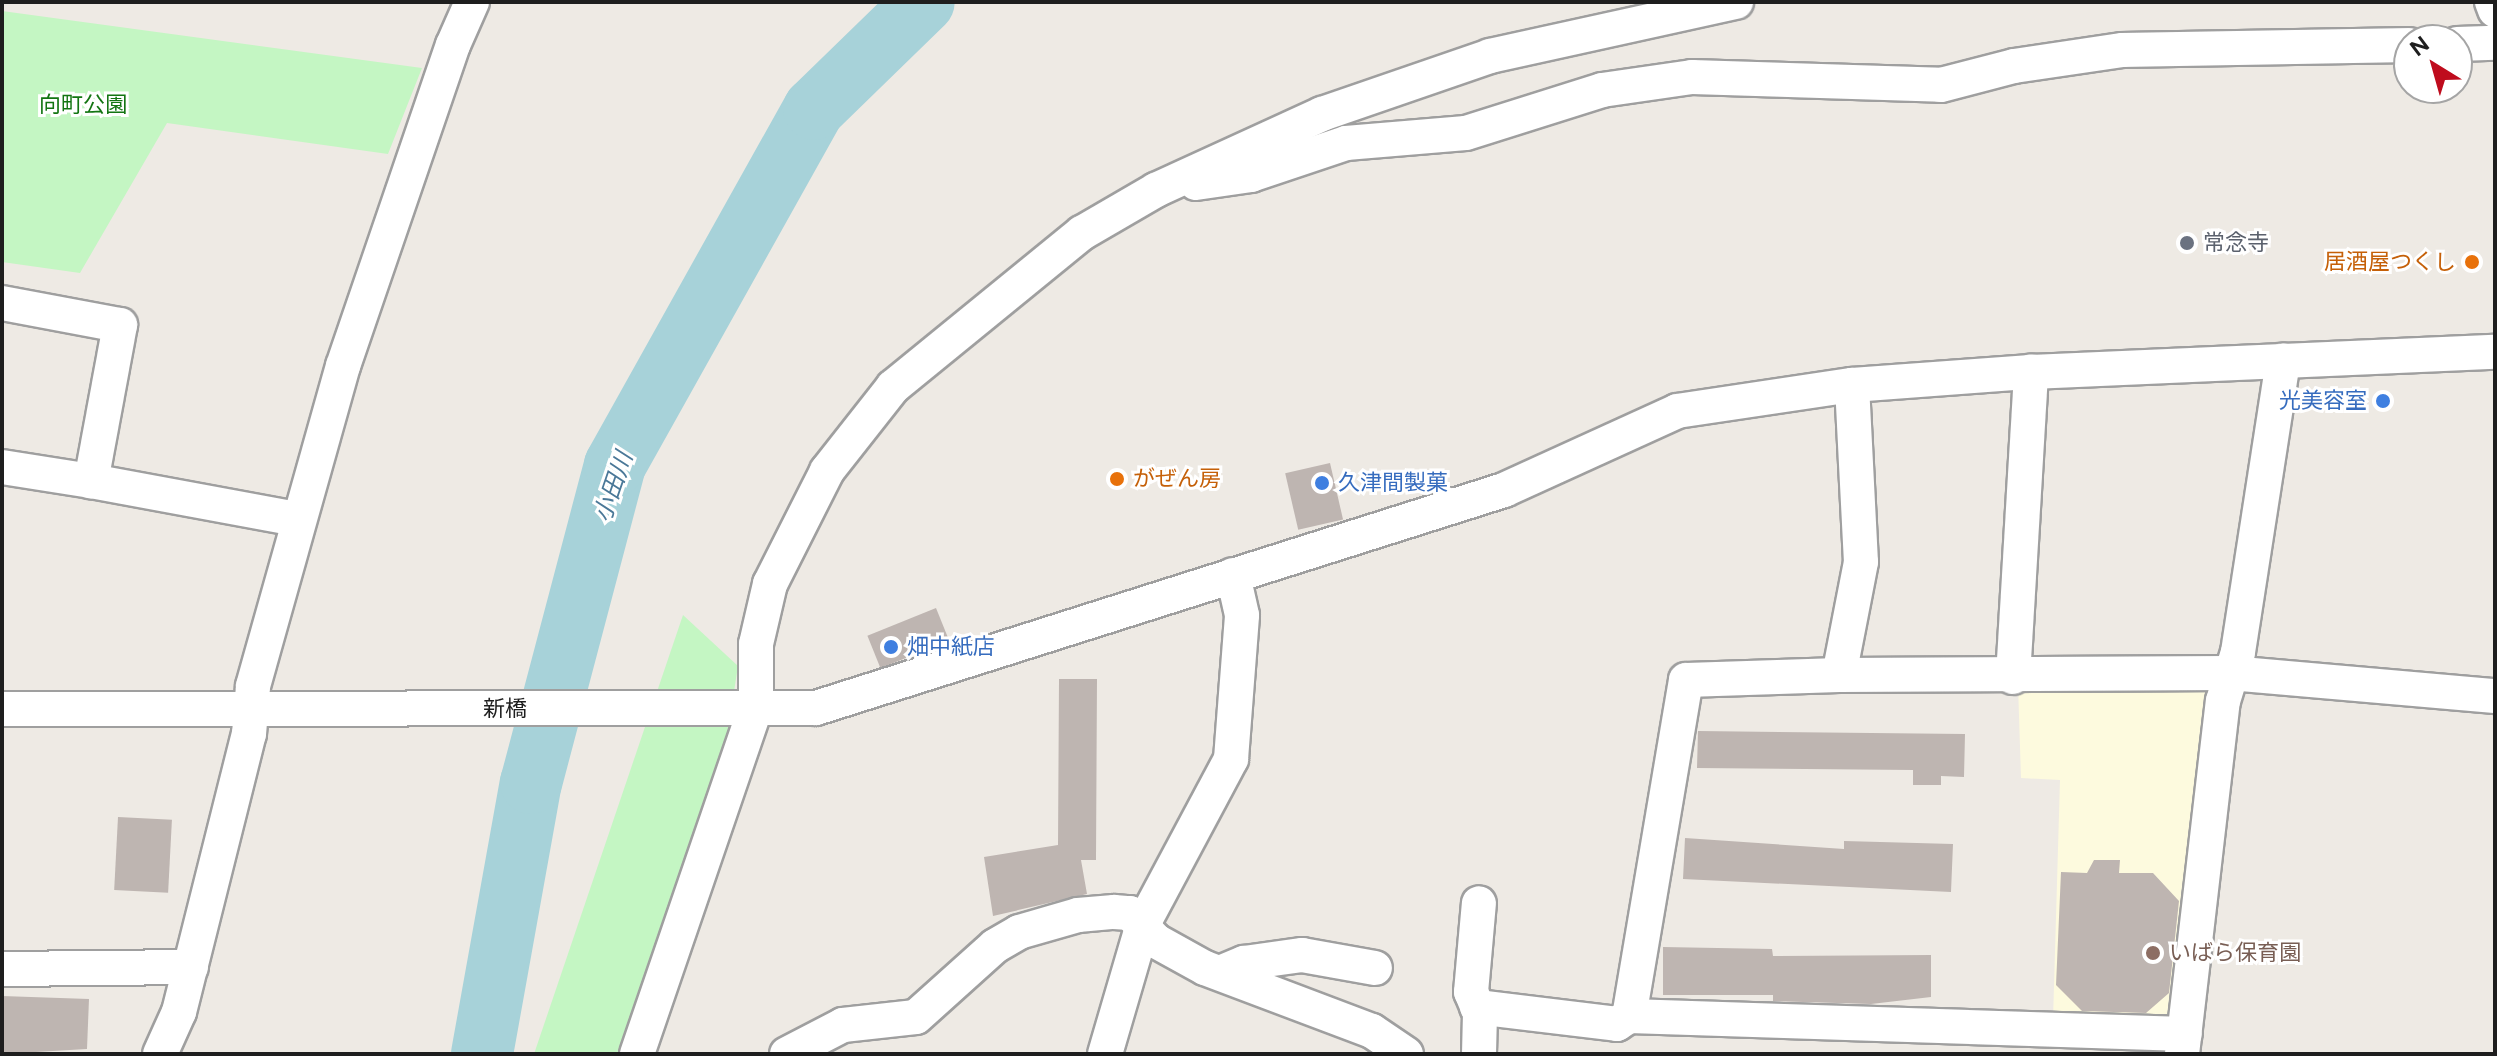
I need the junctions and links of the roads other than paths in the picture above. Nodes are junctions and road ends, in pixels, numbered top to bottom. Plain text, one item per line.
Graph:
1 (472, 2) edge
2 (1736, 2) edge
3 (2492, 2) edge
4 (2495, 10) edge
5 (2495, 43) edge
6 (2473, 44) edge
7 (2393, 45) edge
8 (1156, 190) junction
9 (2, 303) edge
10 (2495, 352) edge
11 (2283, 360) junction
12 (2031, 372) junction
13 (1852, 385) junction
14 (2, 467) edge
15 (91, 481) junction
16 (297, 519) junction
17 (1233, 575) junction
18 (2230, 673) junction
19 (1839, 675) junction
20 (2013, 677) junction
21 (2495, 696) edge
22 (745, 708) junction
23 (2, 709) edge
24 (263, 709) junction
25 (1479, 903) dead end
26 (1143, 924) junction
27 (191, 967) junction
28 (1375, 968) dead end
29 (2, 969) edge
30 (1220, 973) junction
31 (1477, 1007) junction
32 (1629, 1016) junction
33 (2183, 1044) edge
34 (160, 1054) edge
35 (637, 1054) edge
36 (787, 1054) edge
37 (1105, 1054) edge
38 (1406, 1054) edge
39 (1479, 1054) edge

1 - 16 street
2 - 8 street
3 - 4 street
5 - 6 street
7 - 8 street
8 - 22 street
9 - 15 street
10 - 11 street, 新橋
11 - 12 street, 新橋
11 - 18 street
12 - 13 street, 新橋
12 - 20 street
13 - 17 street, 新橋
13 - 19 street
14 - 15 street
15 - 16 street
16 - 24 street
17 - 22 street, 新橋
17 - 26 street
18 - 20 street
18 - 21 street
18 - 33 street
19 - 20 street
19 - 32 street
22 - 24 street, 新橋
22 - 35 street
23 - 24 street, 新橋
24 - 27 street
25 - 31 street
26 - 30 street
26 - 36 street
26 - 37 street
27 - 29 street
27 - 34 street
28 - 30 street
30 - 38 street
31 - 32 street
31 - 39 street
32 - 33 street

